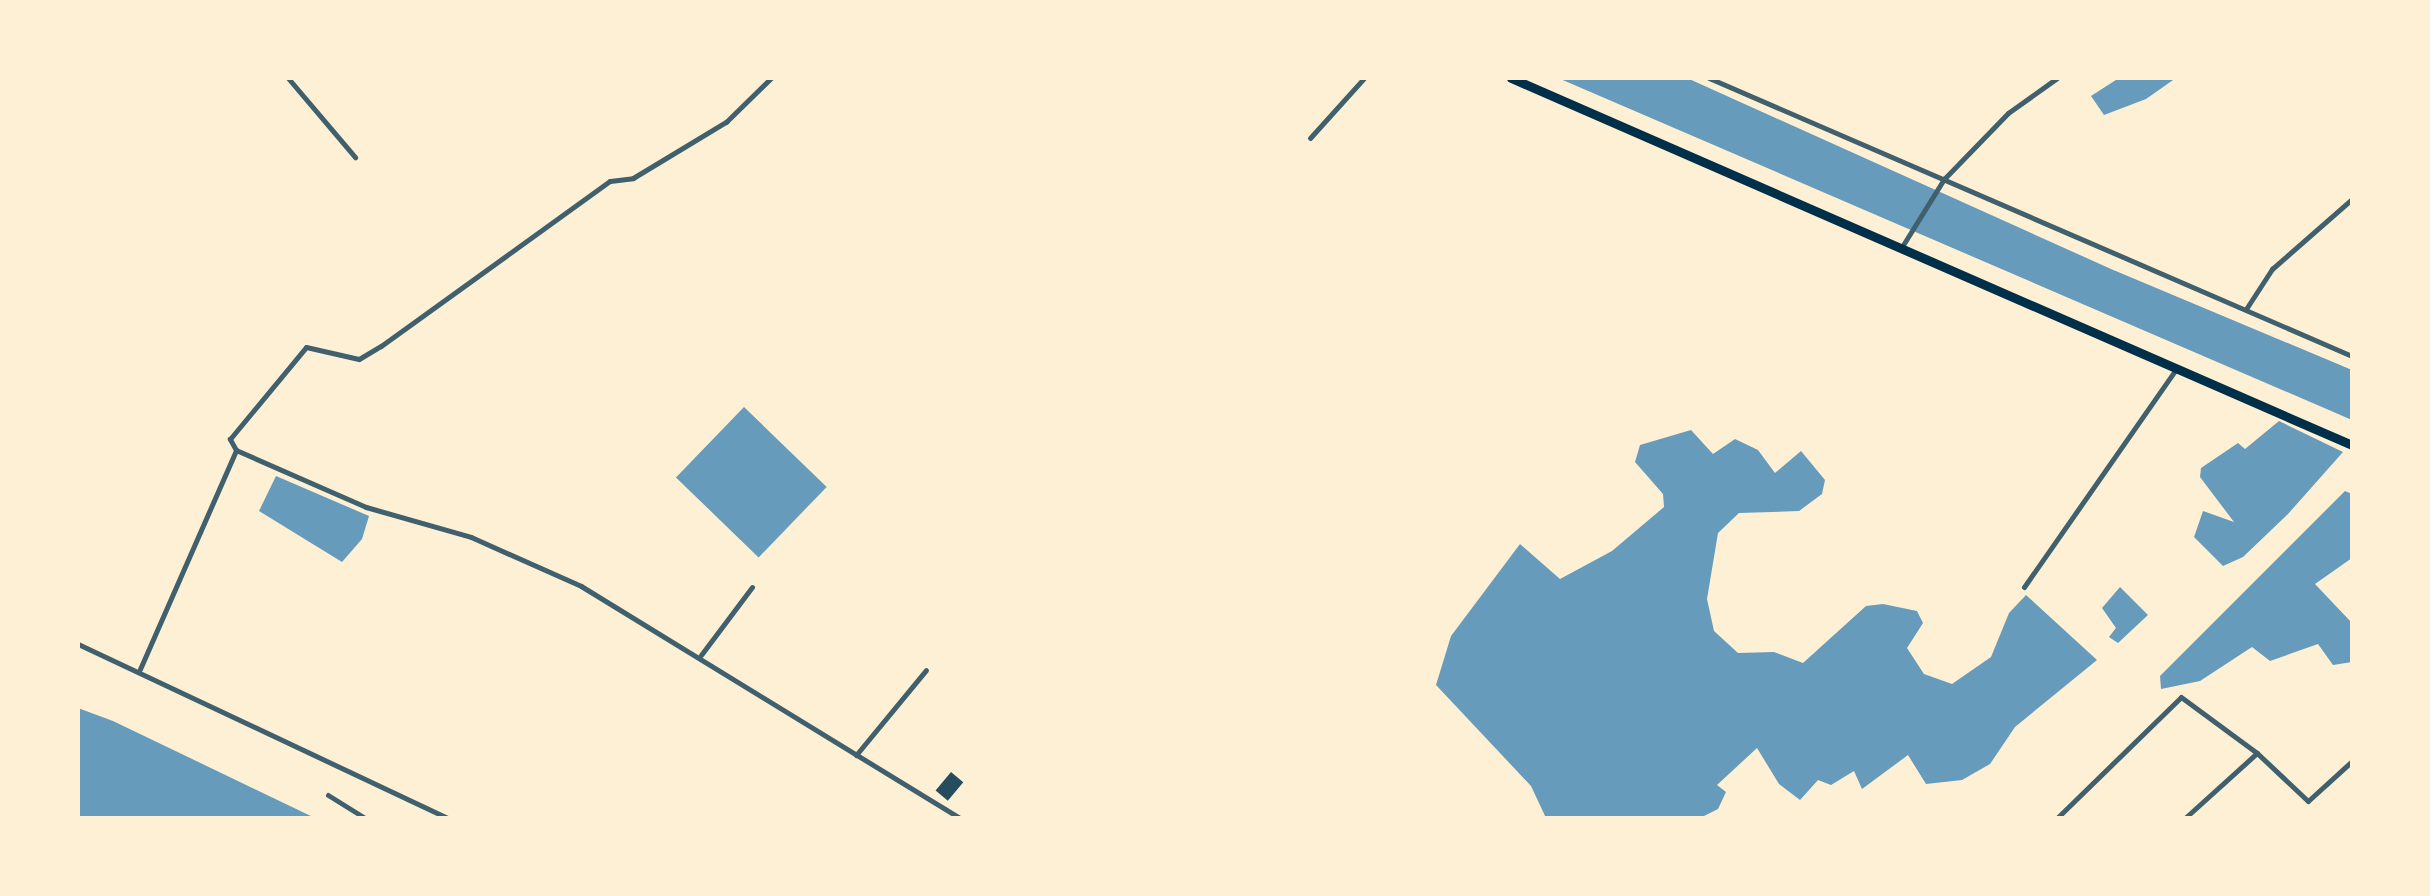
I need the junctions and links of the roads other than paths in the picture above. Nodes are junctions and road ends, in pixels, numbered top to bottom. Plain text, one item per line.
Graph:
1 (288, 78) edge
2 (771, 78) edge
3 (1364, 78) edge
4 (1512, 78) edge
5 (1709, 78) edge
6 (2057, 78) edge
7 (1310, 138) dead end
8 (354, 157) dead end
9 (1944, 178) junction
10 (2352, 200) edge
11 (1904, 245) junction
12 (2246, 308) junction
13 (2352, 356) edge
14 (2178, 366) junction
15 (2352, 445) edge
16 (233, 448) junction
17 (2024, 587) dead end
18 (752, 588) dead end
19 (78, 644) edge
20 (700, 655) junction
21 (140, 669) junction
22 (926, 670) dead end
23 (2257, 753) junction
24 (856, 756) junction
25 (2352, 761) edge
26 (328, 795) dead end
27 (365, 818) edge
28 (448, 818) edge
29 (959, 818) edge
30 (2057, 818) edge
31 (2185, 818) edge

1 - 8 street
2 - 16 street
3 - 7 street
4 - 11 main road
5 - 9 street
6 - 9 street
9 - 11 street
9 - 12 street
10 - 12 street
11 - 14 main road
12 - 13 street
14 - 15 main road
14 - 17 street
16 - 20 street
16 - 21 street
18 - 20 street
19 - 21 street
20 - 24 street
21 - 28 street
22 - 24 street
23 - 25 street
23 - 30 street
23 - 31 street
24 - 29 street
26 - 27 street

